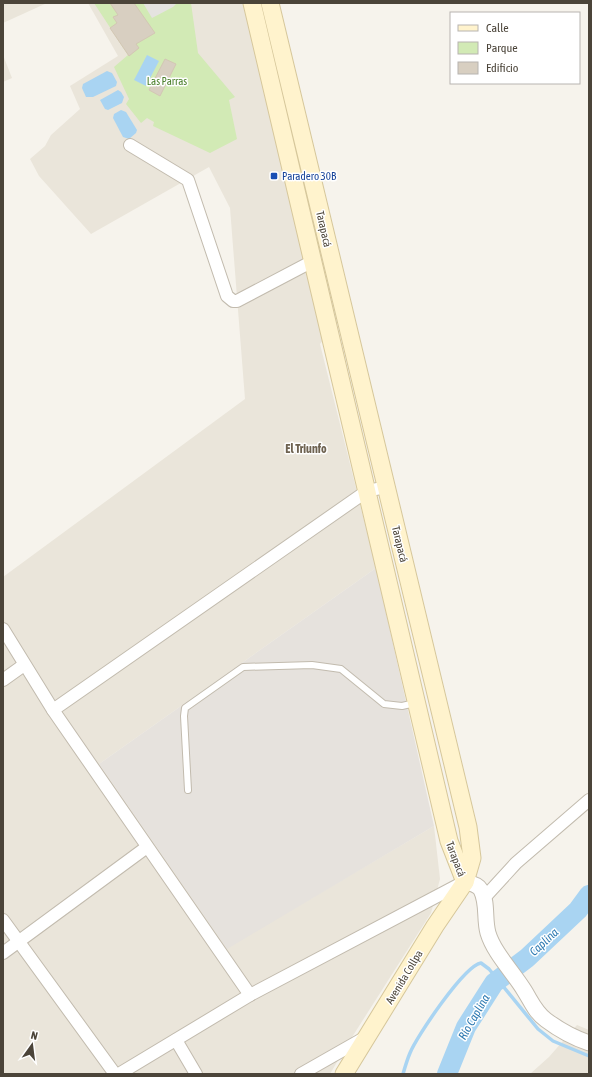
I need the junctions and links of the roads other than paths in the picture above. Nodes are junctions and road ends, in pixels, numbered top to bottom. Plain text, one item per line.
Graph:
1 (252, 3) edge
2 (270, 3) edge
3 (130, 145) dead end
4 (305, 149) junction
5 (288, 154) junction
6 (313, 261) junction
7 (336, 277) junction
8 (318, 281) junction
9 (359, 373) junction
10 (340, 378) junction
11 (386, 488) junction
12 (367, 491) junction
13 (3, 629) edge
14 (24, 665) junction
15 (3, 680) edge
16 (437, 697) junction
17 (416, 702) junction
18 (53, 710) junction
19 (188, 790) dead end
20 (589, 800) edge
21 (147, 847) junction
22 (465, 882) junction
23 (484, 898) junction
24 (3, 920) edge
25 (19, 942) junction
26 (3, 953) edge
27 (250, 995) junction
28 (368, 1036) junction
29 (176, 1040) junction
30 (589, 1042) edge
31 (115, 1074) edge
32 (119, 1074) edge
33 (196, 1074) edge
34 (301, 1074) edge
35 (344, 1074) edge

1 - 5 main road, Tarapacá
2 - 4 main road, Tarapacá
3 - 6 street
4 - 5 main road
4 - 7 main road, Tarapacá
5 - 6 main road, Tarapacá
6 - 8 main road, Tarapacá
7 - 8 main road
7 - 9 main road, Tarapacá
8 - 10 main road, Tarapacá
9 - 10 main road
9 - 11 main road, Tarapacá
10 - 12 main road, Tarapacá
11 - 12 street
11 - 16 main road, Tarapacá
12 - 17 main road, Tarapacá
12 - 18 street
13 - 14 street
14 - 15 street
14 - 18 street
16 - 17 main road
16 - 22 main road, Tarapacá
17 - 19 lane
17 - 22 main road, Tarapacá
18 - 21 street
20 - 23 street
21 - 25 street
21 - 27 street
22 - 23 street
22 - 27 street
22 - 28 main road, Avenida Collpa
23 - 30 street
24 - 25 street
25 - 26 street
25 - 31 street
27 - 29 street
28 - 34 street
28 - 35 main road, Avenida Collpa
29 - 32 street
29 - 33 street

